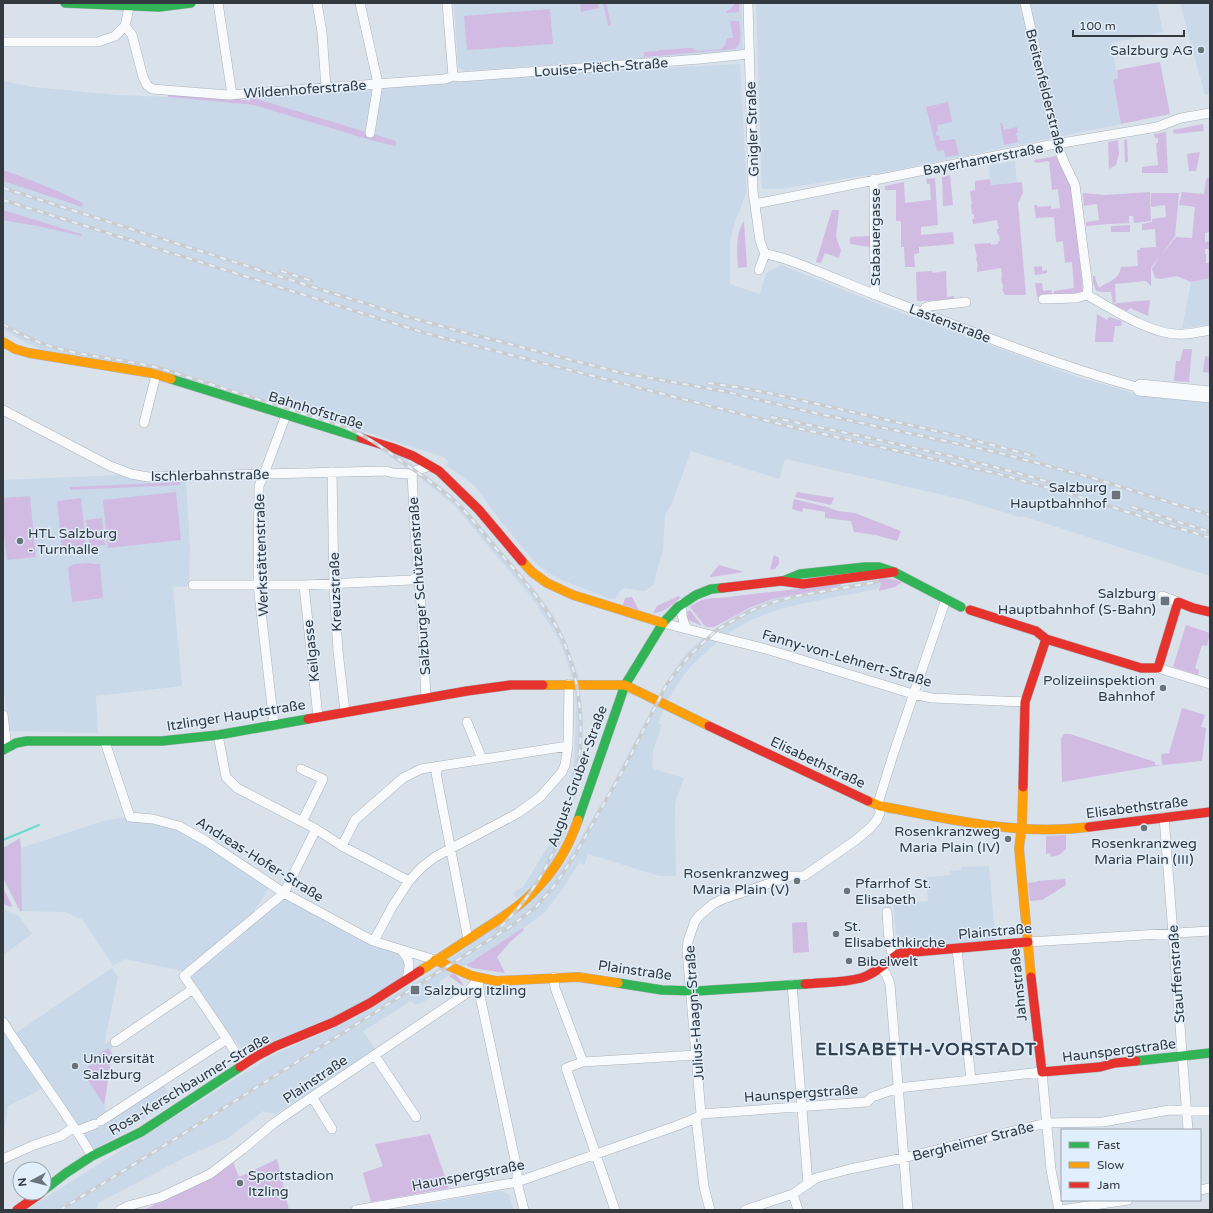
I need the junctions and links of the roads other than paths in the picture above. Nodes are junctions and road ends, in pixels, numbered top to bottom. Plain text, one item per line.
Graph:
1 (65, 3) edge
2 (192, 3) edge
3 (218, 3) edge
4 (317, 3) edge
5 (360, 3) edge
6 (446, 3) edge
7 (748, 3) edge
8 (1025, 3) edge
9 (130, 4) edge
10 (125, 26) junction
11 (3, 42) edge
12 (749, 54) junction
13 (453, 76) junction
14 (377, 84) junction
15 (326, 88) junction
16 (232, 94) junction
17 (1210, 113) edge
18 (370, 133) dead end
19 (1057, 144) junction
20 (874, 179) junction
21 (755, 204) junction
22 (765, 254) junction
23 (759, 270) dead end
24 (875, 295) junction
25 (1087, 295) junction
26 (1044, 299) dead end
27 (966, 302) dead end
28 (922, 313) junction
29 (1210, 330) edge
30 (3, 342) edge
31 (156, 375) junction
32 (1136, 387) junction
33 (1210, 391) edge
34 (1210, 398) edge
35 (3, 410) edge
36 (286, 415) junction
37 (144, 423) dead end
38 (413, 456) junction
39 (430, 466) junction
40 (332, 472) junction
41 (413, 472) junction
42 (264, 474) junction
43 (419, 577) junction
44 (333, 583) junction
45 (193, 585) dead end
46 (258, 585) junction
47 (304, 585) junction
48 (573, 595) joint
49 (1162, 596) dead end
50 (946, 600) junction
51 (1178, 602) junction
52 (682, 603) junction
53 (1210, 612) edge
54 (663, 623) junction
55 (687, 629) junction
56 (1046, 639) junction
57 (1158, 668) junction
58 (569, 684) junction
59 (1210, 684) edge
60 (626, 685) junction
61 (913, 694) junction
62 (426, 698) junction
63 (1025, 702) junction
64 (345, 712) junction
65 (3, 715) edge
66 (318, 717) junction
67 (467, 722) dead end
68 (274, 724) junction
69 (218, 735) junction
70 (105, 742) junction
71 (568, 746) junction
72 (5, 749) edge
73 (482, 759) junction
74 (439, 766) junction
75 (301, 769) dead end
76 (880, 806) junction
77 (1210, 812) edge
78 (1164, 817) junction
79 (302, 822) junction
80 (1021, 828) junction
81 (316, 829) junction
82 (342, 846) junction
83 (450, 849) junction
84 (409, 881) junction
85 (284, 893) junction
86 (887, 912) dead end
87 (1210, 931) edge
88 (1173, 934) junction
89 (373, 940) junction
90 (467, 940) junction
91 (1028, 942) junction
92 (957, 948) junction
93 (401, 950) junction
94 (894, 958) junction
95 (435, 960) junction
96 (880, 967) junction
97 (463, 973) junction
98 (554, 978) junction
99 (407, 979) junction
100 (478, 979) junction
101 (792, 984) junction
102 (193, 989) junction
103 (690, 990) junction
104 (3, 1022) edge
105 (227, 1039) junction
106 (114, 1042) dead end
107 (1210, 1053) edge
108 (696, 1055) junction
109 (375, 1056) junction
110 (1182, 1056) junction
111 (583, 1062) junction
112 (243, 1065) junction
113 (1042, 1072) junction
114 (971, 1080) junction
115 (898, 1088) junction
116 (312, 1097) junction
117 (801, 1107) junction
118 (1186, 1110) junction
119 (1210, 1111) edge
120 (698, 1116) junction
121 (416, 1117) dead end
122 (1046, 1123) junction
123 (76, 1129) junction
124 (332, 1129) dead end
125 (1188, 1129) edge
126 (595, 1155) junction
127 (92, 1156) junction
128 (903, 1158) junction
129 (3, 1159) edge
130 (518, 1182) junction
131 (52, 1184) edge
132 (808, 1184) junction
133 (793, 1194) junction
134 (30, 1201) edge
135 (1121, 1201) edge
136 (126, 1209) edge
137 (18, 1210) edge
138 (356, 1210) edge
139 (524, 1210) edge
140 (615, 1210) edge
141 (710, 1210) edge
142 (745, 1210) edge
143 (798, 1210) edge
144 (908, 1210) edge
145 (1060, 1210) edge

1 - 9 street
2 - 9 street
3 - 16 street
4 - 15 street
5 - 14 street
6 - 13 street
7 - 12 street, Gnigler Straße
8 - 19 street, Breitenfelderstraße
9 - 10 street
10 - 11 street
10 - 16 street, Wildenhoferstraße
12 - 13 street, Louise-Piëch-Straße
12 - 21 street, Gnigler Straße
13 - 14 street, Louise-Piëch-Straße
14 - 15 street, Wildenhoferstraße
14 - 18 street
15 - 16 street, Wildenhoferstraße
17 - 19 street, Bayerhamerstraße
19 - 20 street, Bayerhamerstraße
19 - 25 street, Breitenfelderstraße
20 - 21 street, Bayerhamerstraße
20 - 24 street, Stabauergasse
21 - 22 street, Gnigler Straße
22 - 23 street
22 - 24 street, Lastenstraße
24 - 28 street, Lastenstraße
25 - 26 street
25 - 29 street
27 - 28 street
28 - 32 street, Lastenstraße
30 - 31 street, Bahnhofstraße
31 - 36 street, Bahnhofstraße
31 - 37 street
32 - 33 street, Lastenstraße
32 - 34 street, Lastenstraße
35 - 42 street, Ischlerbahnstraße
36 - 38 street, Bahnhofstraße
36 - 42 street, Werkstättenstraße
38 - 39 street, Bahnhofstraße
38 - 41 street, Salzburger Schützenstraße
39 - 41 street, Ischlerbahnstraße
39 - 48 street, Bahnhofstraße
40 - 41 street, Ischlerbahnstraße
40 - 42 street, Ischlerbahnstraße
40 - 44 street, Kreuzstraße
41 - 43 street, Salzburger Schützenstraße
42 - 46 street, Werkstättenstraße
43 - 44 street
43 - 62 street, Salzburger Schützenstraße
44 - 47 street
44 - 64 street, Kreuzstraße
45 - 46 street
46 - 47 street
46 - 68 street, Werkstättenstraße
47 - 66 street, Keilgasse
48 - 54 street, Fanny-von-Lehnert-Straße
49 - 51 street
50 - 52 street, August-Gruber-Straße
50 - 56 street
50 - 61 street, Julius-Haagn-Straße
51 - 53 street
51 - 57 street
52 - 54 street, August-Gruber-Straße
52 - 55 street
54 - 55 street, Fanny-von-Lehnert-Straße
54 - 60 street, August-Gruber-Straße
55 - 61 street, Fanny-von-Lehnert-Straße
56 - 57 street
56 - 63 street, Jahnstraße
57 - 59 street
58 - 60 street, Elisabethstraße
58 - 62 street, Elisabethstraße
58 - 71 street
60 - 76 street, Elisabethstraße
60 - 90 street, August-Gruber-Straße
61 - 63 street, Fanny-von-Lehnert-Straße
61 - 76 street, Julius-Haagn-Straße
62 - 64 street, Itzlinger Hauptstraße
63 - 80 street, Jahnstraße
64 - 66 street, Itzlinger Hauptstraße
65 - 72 street
66 - 68 street, Itzlinger Hauptstraße
67 - 73 street
68 - 69 street, Itzlinger Hauptstraße
69 - 70 street, Itzlinger Hauptstraße
69 - 79 street
70 - 72 street, Itzlinger Hauptstraße
70 - 85 street, Andreas-Hofer-Straße
71 - 73 street
71 - 83 street
73 - 74 street
74 - 82 street
74 - 83 street
75 - 79 street
76 - 80 street, Elisabethstraße
76 - 103 street, Julius-Haagn-Straße
77 - 78 street, Elisabethstraße
78 - 80 street, Elisabethstraße
78 - 88 street, Stauffenstraße
79 - 81 street
80 - 91 street, Jahnstraße
81 - 82 street
81 - 85 street
82 - 84 street
83 - 84 street
83 - 90 street
84 - 89 street
85 - 89 street, Andreas-Hofer-Straße
85 - 102 street
86 - 94 street
87 - 88 street, Plainstraße
88 - 91 street, Plainstraße
88 - 110 street, Stauffenstraße
89 - 93 street, Andreas-Hofer-Straße
90 - 95 street, August-Gruber-Straße
90 - 97 street
91 - 92 street, Plainstraße
91 - 113 street, Jahnstraße
92 - 94 street, Plainstraße
92 - 114 street
93 - 95 street, Andreas-Hofer-Straße
93 - 99 street
94 - 96 street, Plainstraße
95 - 97 street, Andreas-Hofer-Straße
95 - 99 street, Rosa-Kerschbaumer-Straße
96 - 101 street, Plainstraße
96 - 115 street
97 - 100 street, Andreas-Hofer-Straße
98 - 100 street, Plainstraße
98 - 103 street, Plainstraße
98 - 111 street
99 - 112 street, Rosa-Kerschbaumer-Straße
100 - 109 street, Plainstraße
100 - 130 street
101 - 103 street, Plainstraße
101 - 117 street
102 - 105 street
102 - 106 street
103 - 108 street, Julius-Haagn-Straße
104 - 123 street
105 - 112 street
105 - 123 street
107 - 110 street, Haunspergstraße
108 - 111 street
108 - 120 street, Julius-Haagn-Straße
109 - 116 street, Plainstraße
109 - 121 street
110 - 113 street, Haunspergstraße
110 - 118 street, Stauffenstraße
111 - 126 street
112 - 127 street, Rosa-Kerschbaumer-Straße
113 - 114 street, Haunspergstraße
113 - 122 street, Jahnstraße
114 - 115 street, Haunspergstraße
115 - 117 street, Haunspergstraße
115 - 128 street
116 - 124 street
116 - 136 street, Plainstraße
117 - 120 street, Haunspergstraße
117 - 132 street
118 - 119 street, Bergheimer Straße
118 - 122 street, Bergheimer Straße
118 - 125 street, Stauffenstraße
120 - 126 street, Haunspergstraße
120 - 141 street, Julius-Haagn-Straße
122 - 128 street, Bergheimer Straße
122 - 145 street, Jahnstraße
123 - 127 street
123 - 129 street
126 - 130 street, Haunspergstraße
126 - 140 street
127 - 131 street, Rosa-Kerschbaumer-Straße
128 - 132 street, Bergheimer Straße
128 - 144 street
130 - 138 street, Haunspergstraße
130 - 139 street
132 - 133 street, Bergheimer Straße
133 - 142 street, Bergheimer Straße
133 - 143 street
134 - 137 street
135 - 145 street

